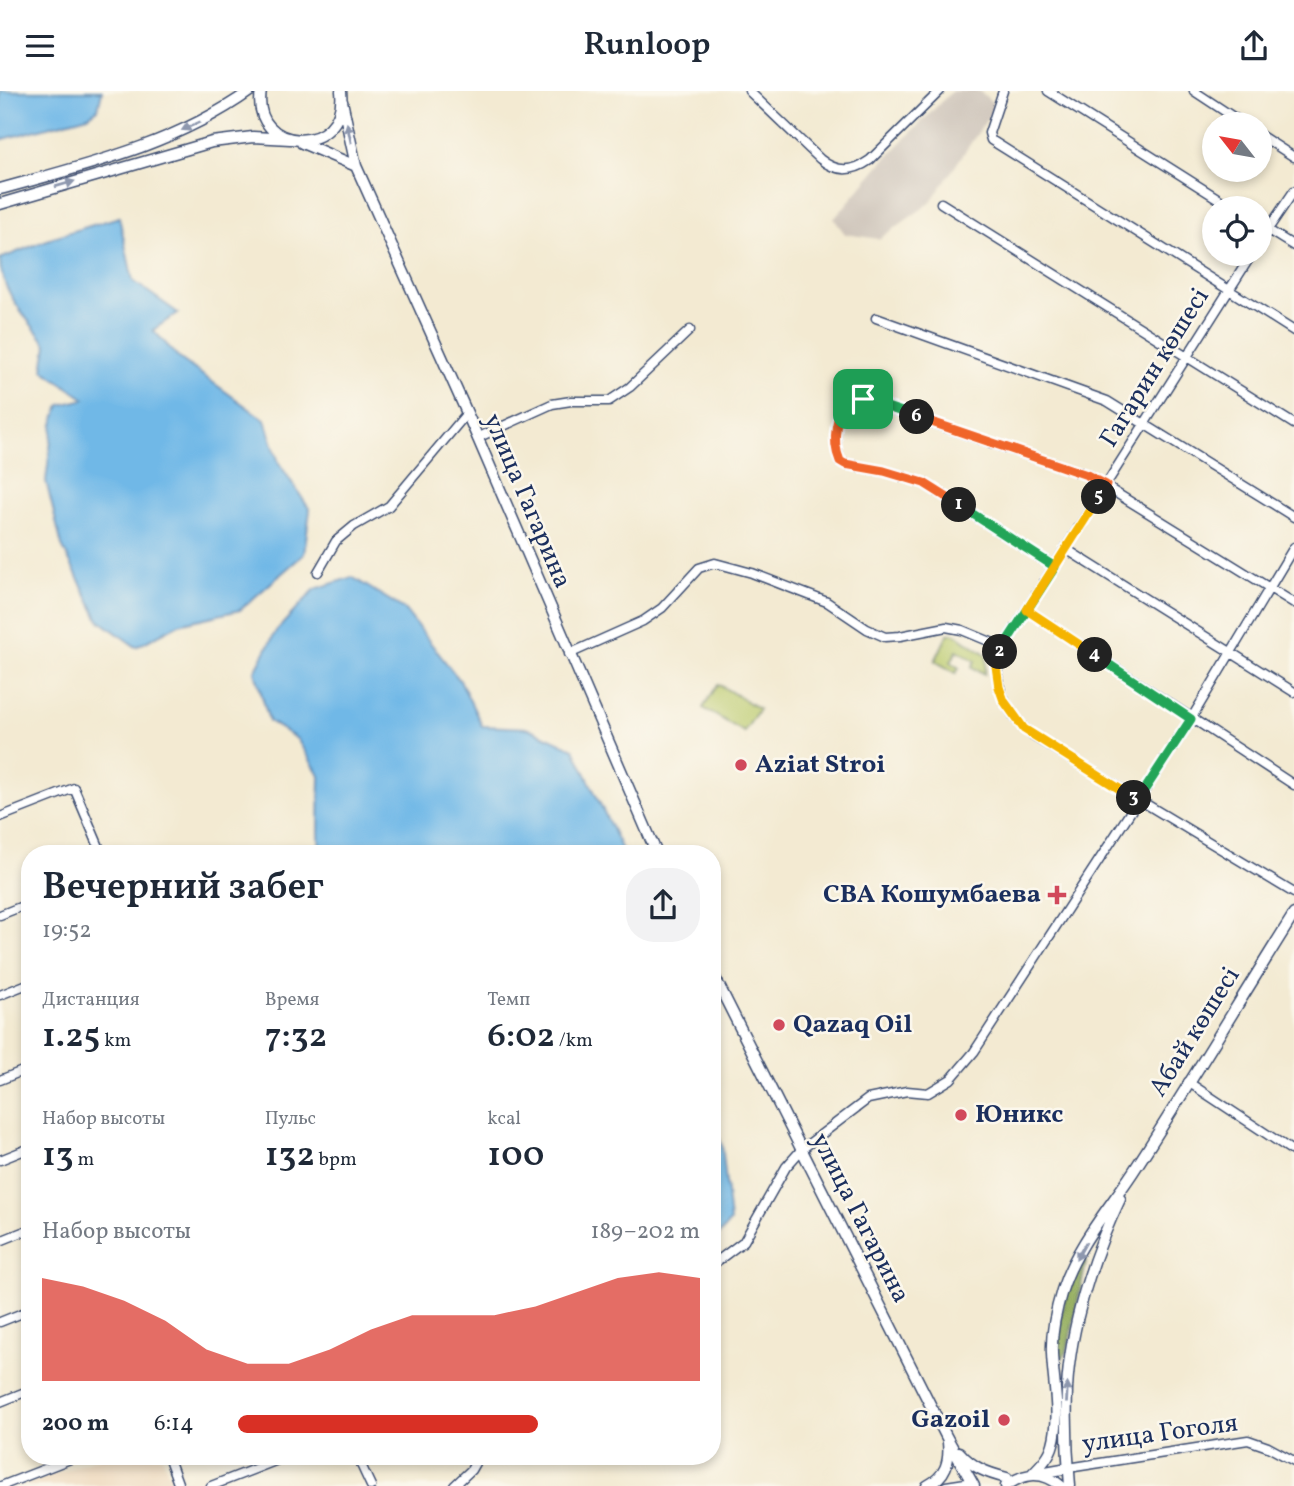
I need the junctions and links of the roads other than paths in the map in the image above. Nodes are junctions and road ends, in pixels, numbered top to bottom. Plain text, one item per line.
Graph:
1 (250, 91) edge
2 (261, 91) edge
3 (749, 91) edge
4 (940, 91) edge
5 (1003, 91) edge
6 (1048, 91) edge
7 (1194, 91) edge
8 (341, 94) edge
9 (1226, 112) edge
10 (293, 140) junction
11 (1272, 143) edge
12 (1294, 157) edge
13 (356, 166) junction
14 (0, 189) edge
15 (1294, 191) edge
16 (1214, 196) edge
17 (941, 203) dead end
18 (0, 204) edge
19 (1272, 218) edge
20 (1272, 233) edge
21 (1294, 246) edge
22 (1244, 266) edge
23 (1229, 290) junction
24 (876, 318) dead end
25 (690, 330) dead end
26 (1294, 331) edge
27 (1187, 356) junction
28 (467, 413) junction
29 (1145, 423) junction
30 (1294, 423) edge
31 (477, 438) junction
32 (1106, 485) junction
33 (1294, 517) edge
34 (1294, 547) edge
35 (1066, 549) junction
36 (1055, 567) junction
37 (318, 572) dead end
38 (1269, 587) junction
39 (1294, 603) edge
40 (1027, 610) junction
41 (1003, 646) junction
42 (1231, 652) junction
43 (569, 654) junction
44 (1294, 692) edge
45 (1191, 719) junction
46 (1294, 785) edge
47 (1138, 800) junction
48 (0, 817) edge
49 (98, 845) edge
50 (653, 845) edge
51 (1294, 893) edge
52 (21, 907) edge
53 (1294, 914) edge
54 (0, 915) edge
55 (21, 987) edge
56 (721, 990) edge
57 (0, 995) edge
58 (21, 1072) edge
59 (0, 1080) edge
60 (1188, 1083) junction
61 (802, 1149) junction
62 (21, 1152) edge
63 (1294, 1152) edge
64 (0, 1160) edge
65 (1132, 1173) junction
66 (21, 1233) edge
67 (0, 1241) edge
68 (721, 1258) edge
69 (21, 1314) edge
70 (0, 1322) edge
71 (21, 1394) edge
72 (0, 1402) edge
73 (947, 1438) junction
74 (1294, 1461) edge
75 (55, 1465) edge
76 (171, 1465) edge
77 (265, 1465) edge
78 (362, 1465) edge
79 (474, 1465) edge
80 (1068, 1468) junction
81 (1029, 1475) junction
82 (1007, 1482) edge
83 (973, 1484) edge
84 (1, 1486) edge
85 (179, 1486) edge
86 (211, 1486) edge
87 (372, 1486) edge
88 (454, 1486) edge
89 (928, 1486) edge
90 (946, 1486) edge
91 (1061, 1486) edge
92 (1070, 1486) edge

1 -> 14 main road
2 - 10 main road
3 - 4 street
5 - 23 street
6 - 16 street
7 - 9 street
8 - 10 main road
13 -> 8 main road, улица Гагарина
10 - 13 main road
18 -> 10 main road
11 - 12 street
13 - 28 main road, улица Гагарина
15 - 19 street
17 - 27 street
20 - 21 street
22 - 23 street, Гагарин көшесі
23 - 26 street
23 - 27 street, Гагарин көшесі
24 - 29 street
25 - 31 street
27 - 29 street, Гагарин көшесі
27 - 30 street
28 - 31 main road, улица Гагарина
28 - 37 street
29 - 32 street, Гагарин көшесі
29 - 33 street
31 - 43 main road, улица Гагарина
32 - 35 street, Гагарин көшесі
32 - 36 street
32 - 38 street
34 - 38 street
35 - 36 street, Гагарин көшесі
35 - 42 street
36 - 40 street, Гагарин көшесі
38 - 39 street
38 - 42 street
40 - 41 street, Гагарин көшесі
40 - 45 street
41 - 43 street
41 - 47 street, Гагарин көшесі
42 - 44 street
42 - 45 street
43 - 50 main road, улица Гагарина
45 - 46 street
45 - 47 street
47 - 51 street
47 - 61 street
48 - 49 street
52 - 54 street
53 - 60 main road, Абай көшесі
55 - 57 street
56 - 61 main road, улица Гагарина
58 - 59 street
60 - 63 street
60 - 65 main road, Абай көшесі
61 - 68 street
61 - 73 main road, улица Гагарина
62 - 64 street
80 -> 65 main road, Абай көшесі
65 -> 81 main road, Абай көшесі
66 - 67 street
69 - 70 street
71 - 72 street
73 - 82 main road
73 - 83 main road, улица Гагарина
73 - 89 main road
74 - 80 street, улица Гоголя
75 - 84 street
76 - 85 street
77 - 86 street
78 - 87 street
79 - 88 street
80 - 81 main road
80 - 92 main road, Абай көшесі
81 - 82 main road
81 - 91 main road
82 - 83 main road
83 - 90 street

